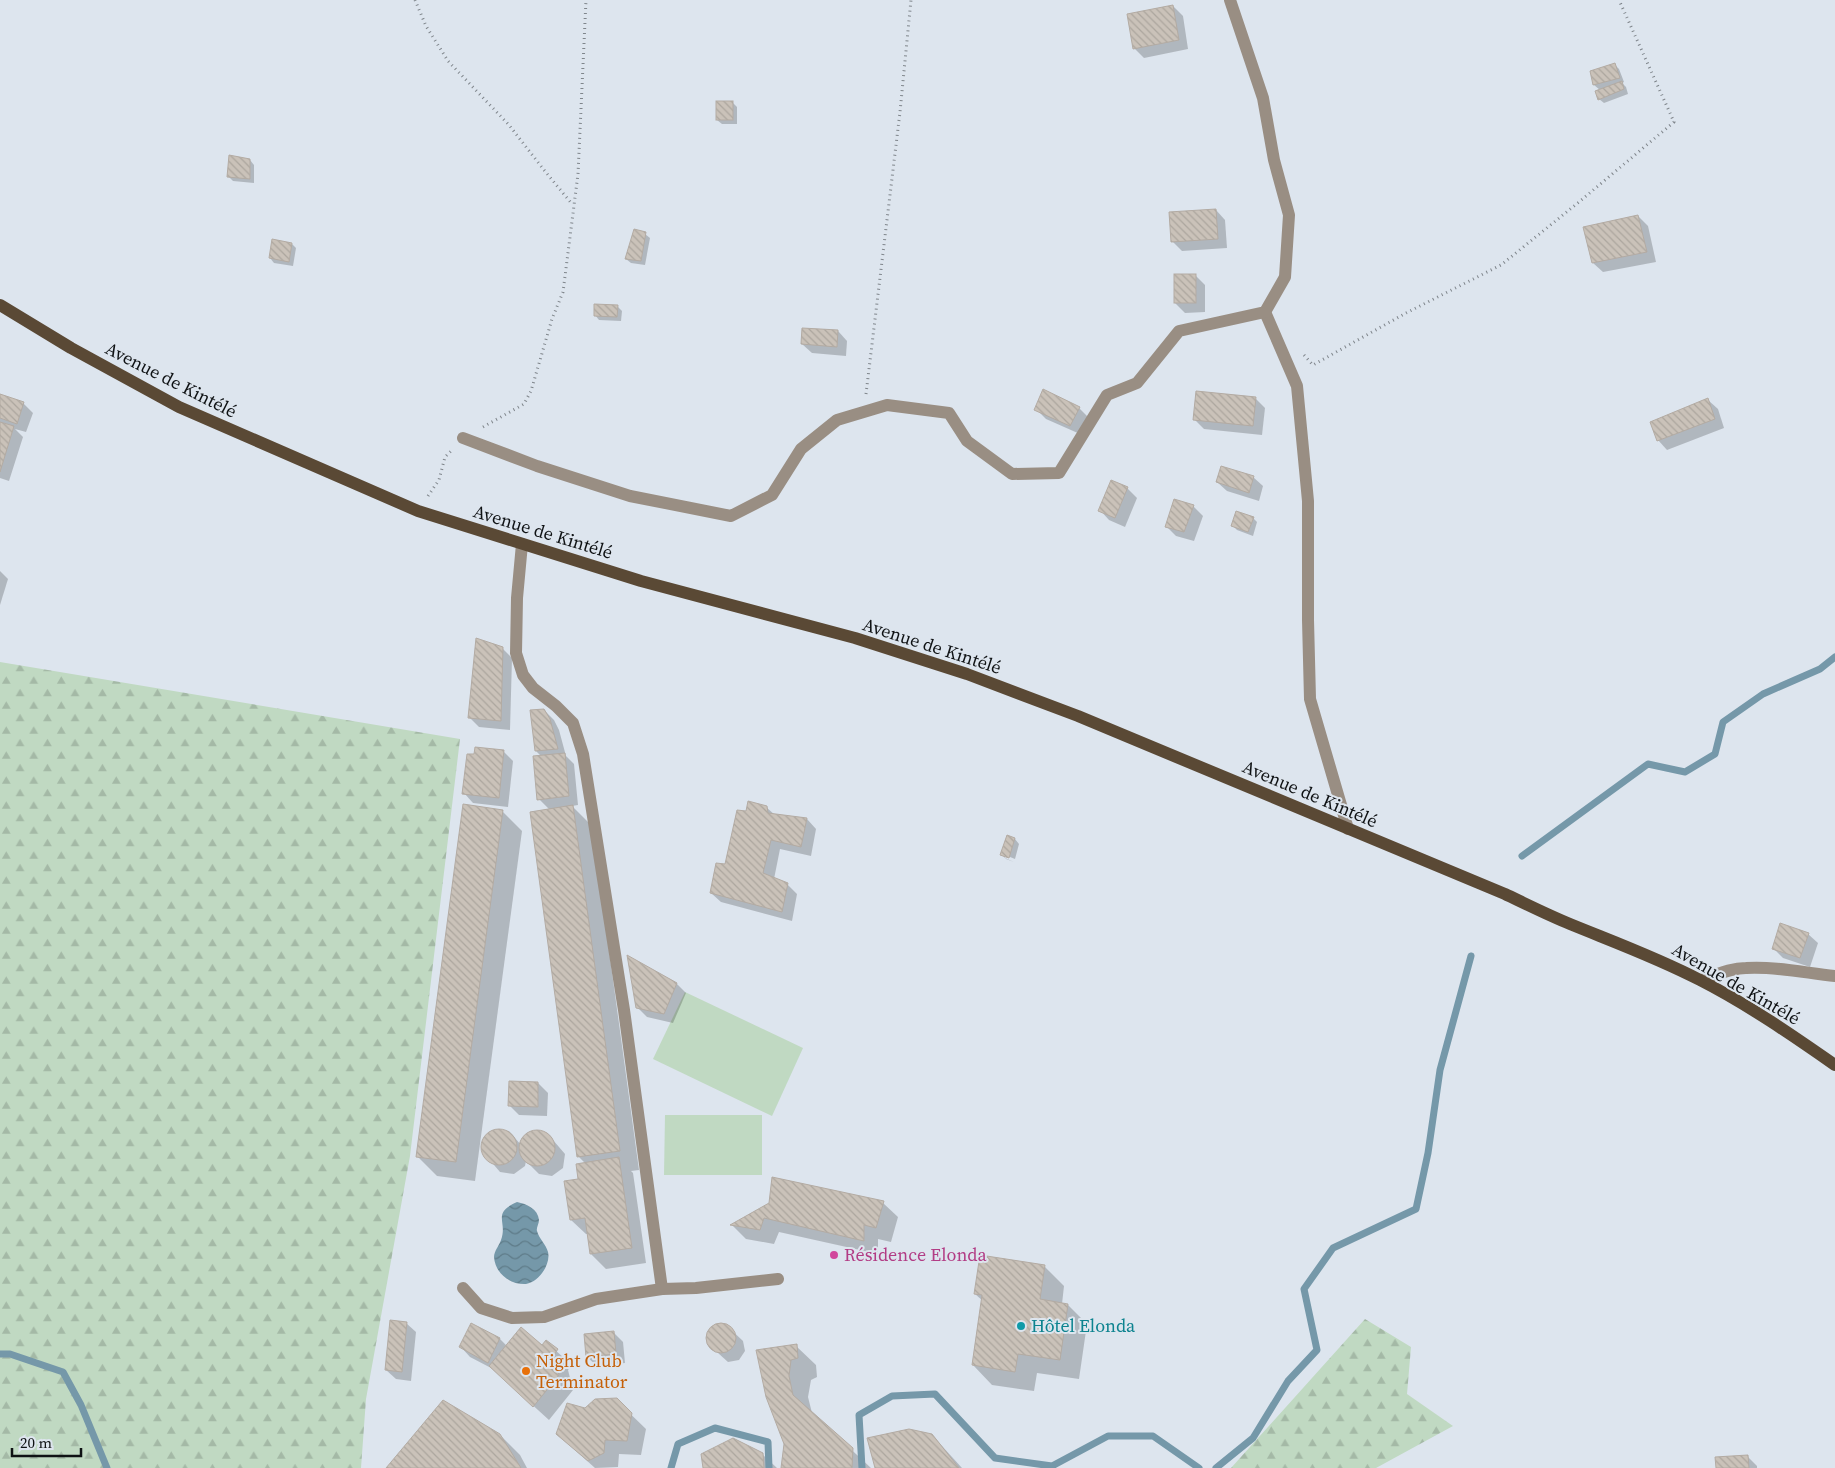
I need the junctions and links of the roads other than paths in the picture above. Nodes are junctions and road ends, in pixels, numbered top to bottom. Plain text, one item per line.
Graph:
1 (1230, 0) edge
2 (0, 305) edge
3 (1265, 312) junction
4 (463, 438) road end
5 (522, 544) junction
6 (1348, 829) junction
7 (1835, 976) edge
8 (1701, 980) junction
9 (1835, 1066) edge
10 (778, 1280) dead end
11 (463, 1288) dead end
12 (662, 1289) junction

1 - 3 street
2 - 5 main road, Avenue de Kintélé
3 - 4 street
3 - 6 street
5 - 6 main road, Avenue de Kintélé
5 - 12 street
6 - 8 main road, Avenue de Kintélé
7 - 8 street
8 - 9 main road, Avenue de Kintélé
10 - 12 street
11 - 12 street

